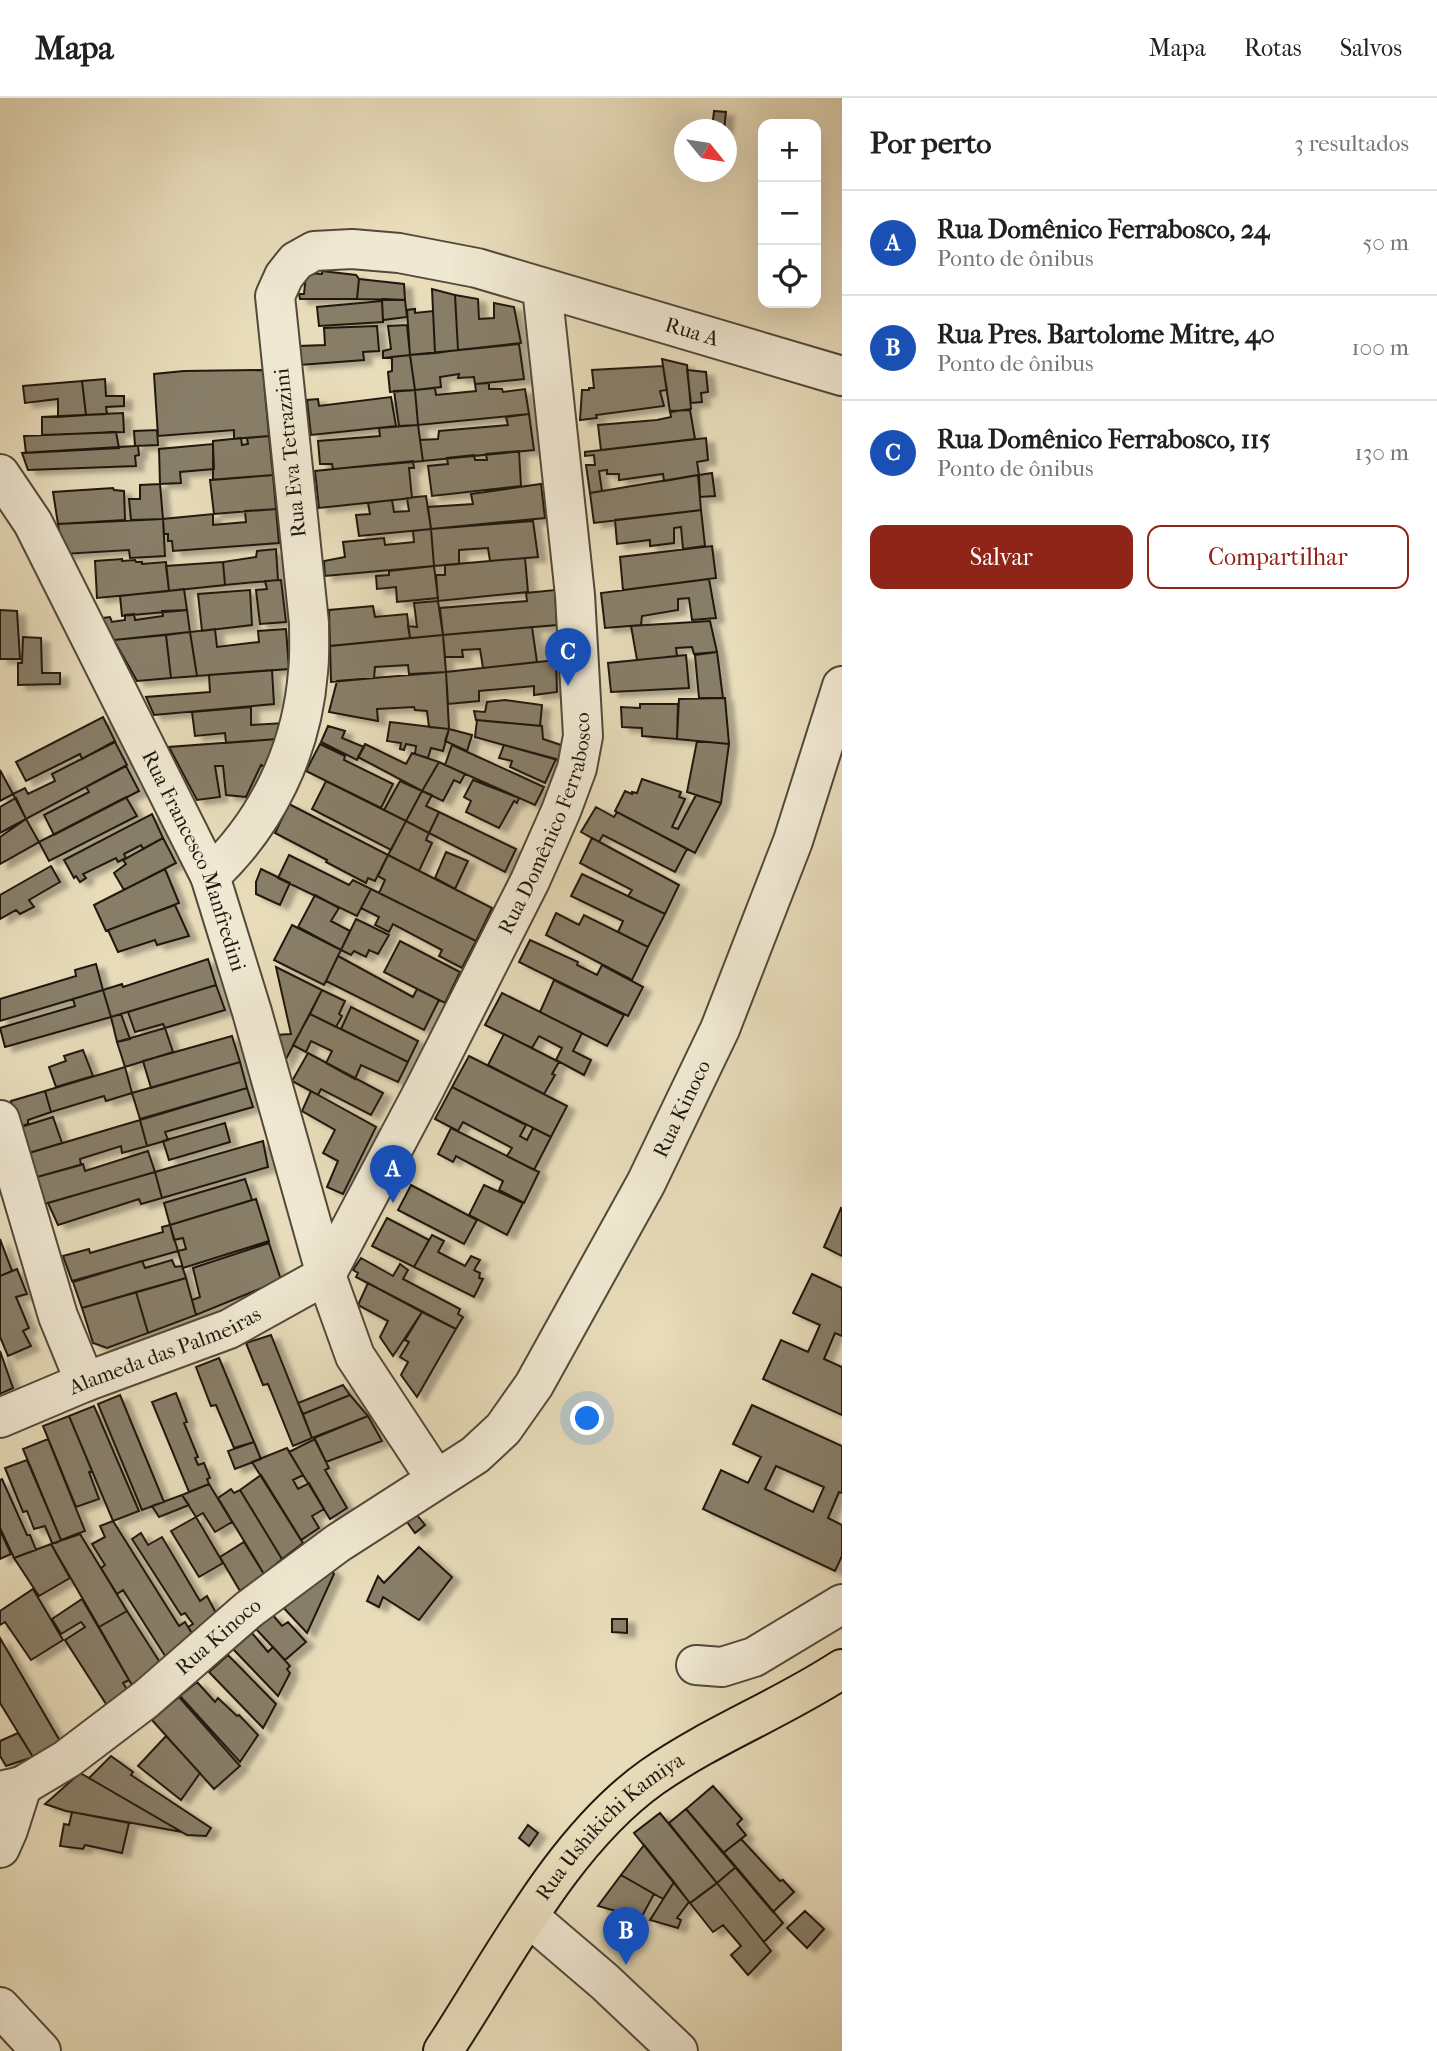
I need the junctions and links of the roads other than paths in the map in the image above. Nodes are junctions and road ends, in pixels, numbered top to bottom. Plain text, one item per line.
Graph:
1 (542, 288) junction
2 (842, 376) edge
3 (0, 474) edge
4 (842, 686) edge
5 (209, 876) junction
6 (1, 1131) edge
7 (326, 1275) junction
8 (85, 1382) junction
9 (0, 1418) edge
10 (436, 1479) junction
11 (842, 1604) edge
12 (696, 1665) dead end
13 (842, 1669) edge
14 (11, 1789) edge
15 (0, 1848) edge
16 (529, 1916) junction
17 (0, 2007) edge
18 (41, 2051) edge
19 (443, 2051) edge
20 (678, 2051) edge

1 - 2 street, Rua A
1 - 5 street, Rua Eva Tetrazzini
1 - 7 street, Rua Domênico Ferrabosco
3 - 5 street, Rua Francesco Manfredini
4 - 10 street, Rua Kinoco
5 - 7 street, Rua Francesco Manfredini
6 - 8 street
7 - 8 street, Alameda das Palmeiras
7 - 10 street
8 - 9 street, Alameda das Palmeiras
10 - 14 street, Rua Kinoco
11 - 12 street
13 - 16 main road, Rua Ushikichi Kamiya
14 - 15 street
16 - 19 main road, Rua Ushikichi Kamiya
16 - 20 street
17 - 18 street

